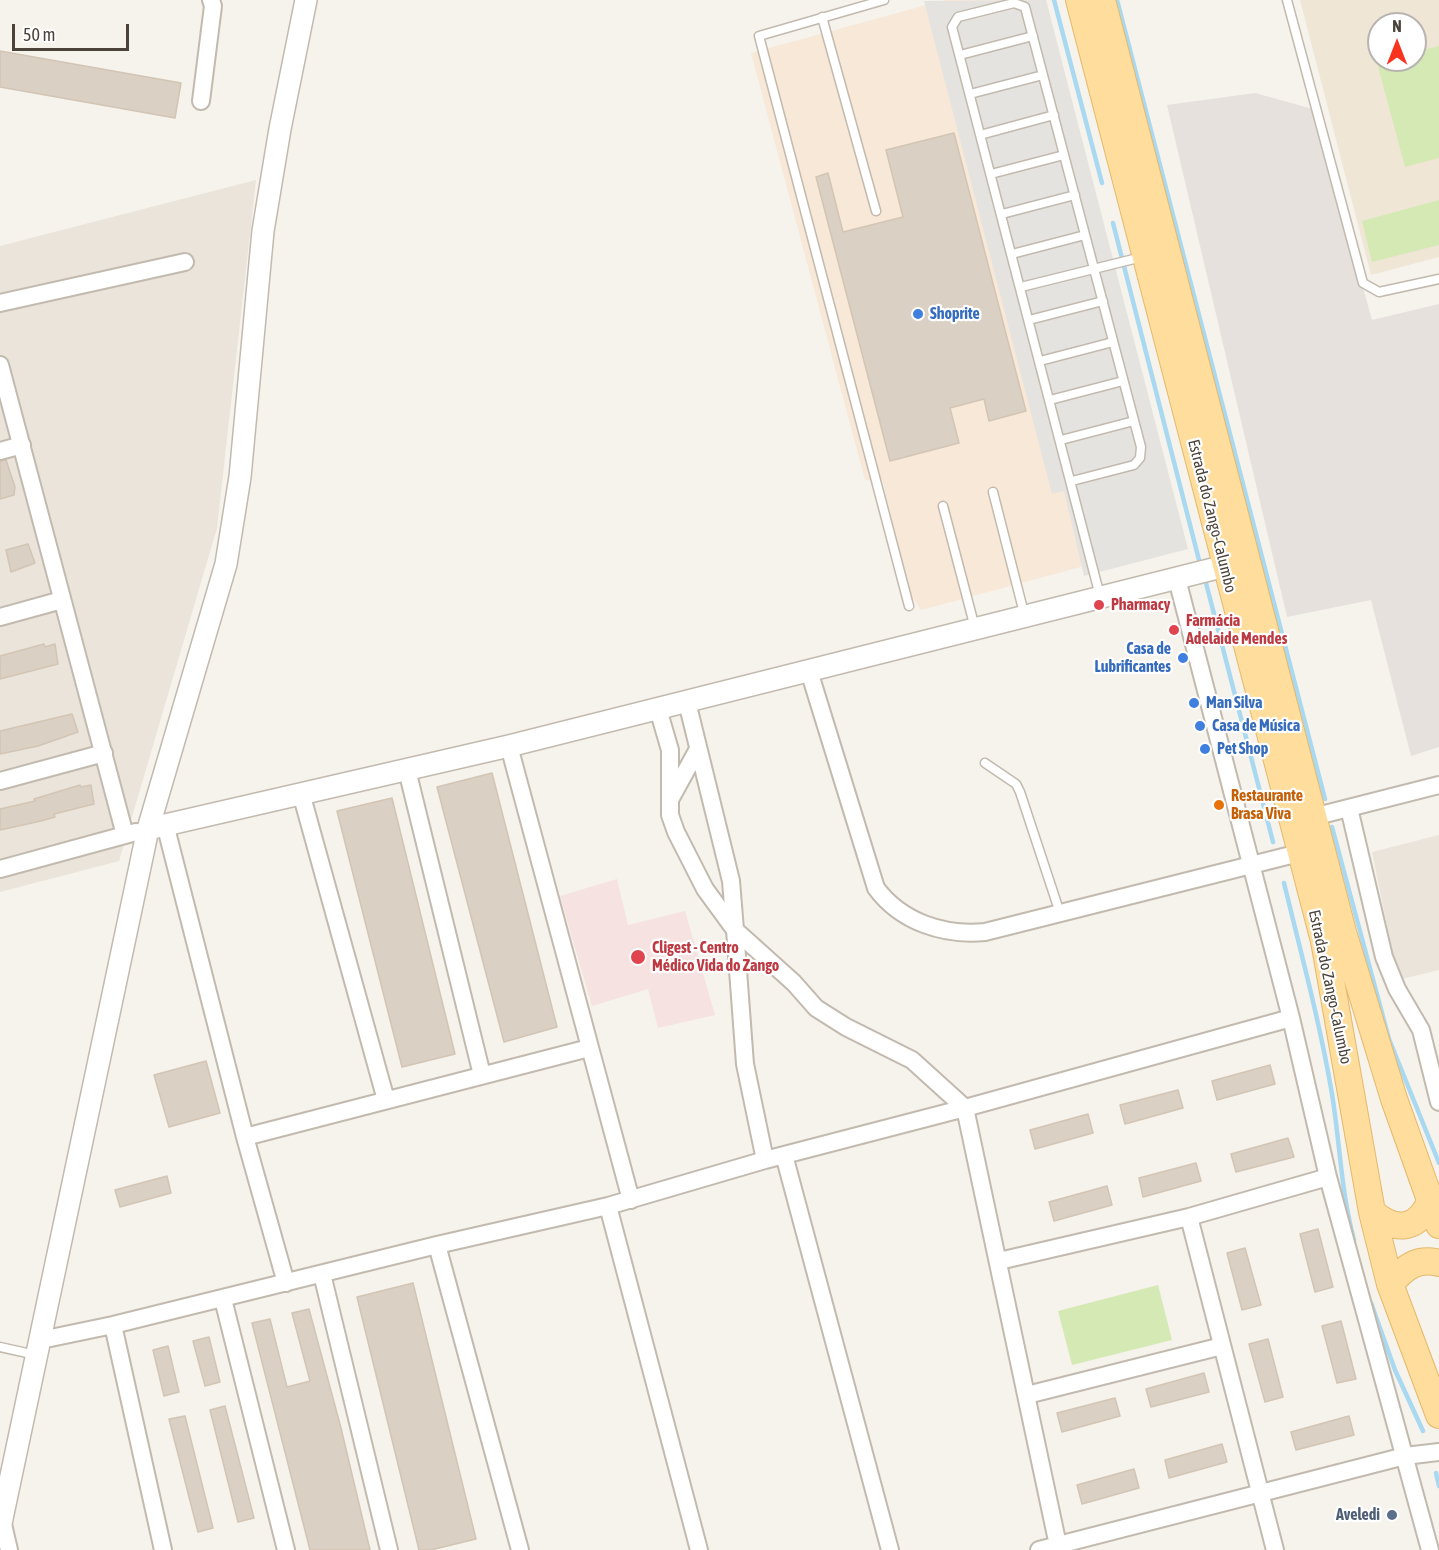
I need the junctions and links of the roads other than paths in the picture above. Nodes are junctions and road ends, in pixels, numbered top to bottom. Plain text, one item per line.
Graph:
1 (211, 0) edge
2 (306, 0) edge
3 (884, 0) edge
4 (1079, 0) edge
5 (1102, 0) edge
6 (1287, 0) edge
7 (822, 17) junction
8 (1033, 36) junction
9 (960, 55) junction
10 (1043, 75) junction
11 (970, 94) junction
12 (201, 101) dead end
13 (1054, 116) junction
14 (980, 135) junction
15 (1064, 155) junction
16 (991, 174) junction
17 (1075, 195) junction
18 (876, 211) dead end
19 (1002, 214) junction
20 (1085, 235) junction
21 (1012, 254) junction
22 (1137, 258) junction
23 (185, 262) dead end
24 (1094, 268) junction
25 (1439, 279) edge
26 (1021, 287) junction
27 (1102, 301) junction
28 (0, 303) edge
29 (1029, 320) junction
30 (1113, 342) junction
31 (1040, 360) junction
32 (0, 365) edge
33 (1123, 381) junction
34 (1050, 400) junction
35 (1134, 421) junction
36 (1061, 440) junction
37 (22, 446) junction
38 (0, 451) edge
39 (1072, 481) junction
40 (993, 492) dead end
41 (943, 506) dead end
42 (1202, 573) junction
43 (1100, 598) junction
44 (62, 600) junction
45 (909, 606) dead end
46 (0, 617) edge
47 (1026, 617) junction
48 (975, 630) junction
49 (809, 671) junction
50 (687, 702) junction
51 (658, 710) junction
52 (509, 746) junction
53 (698, 749) junction
54 (669, 750) junction
55 (104, 753) junction
56 (985, 763) dead end
57 (688, 768) junction
58 (406, 770) junction
59 (0, 781) edge
60 (1439, 785) edge
61 (708, 789) junction
62 (301, 794) junction
63 (670, 799) junction
64 (1330, 813) junction
65 (157, 827) junction
66 (125, 835) junction
67 (1283, 857) junction
68 (1252, 865) junction
69 (0, 868) edge
70 (1060, 913) junction
71 (735, 930) junction
72 (1291, 1018) junction
73 (589, 1048) junction
74 (482, 1075) junction
75 (386, 1100) junction
76 (1439, 1102) edge
77 (965, 1108) junction
78 (245, 1137) junction
79 (784, 1155) junction
80 (765, 1160) junction
81 (1328, 1177) junction
82 (631, 1200) junction
83 (1431, 1200) junction
84 (608, 1206) junction
85 (1372, 1212) junction
86 (1189, 1217) junction
87 (1439, 1225) edge
88 (437, 1245) junction
89 (999, 1261) junction
90 (1439, 1263) edge
91 (322, 1274) junction
92 (286, 1283) junction
93 (1390, 1284) junction
94 (223, 1299) junction
95 (113, 1325) junction
96 (1221, 1346) junction
97 (0, 1347) edge
98 (39, 1347) junction
99 (1027, 1395) junction
100 (1439, 1415) edge
101 (1439, 1452) edge
102 (1405, 1456) junction
103 (1259, 1493) junction
104 (1, 1524) edge
105 (1058, 1547) edge
106 (9, 1550) edge
107 (163, 1550) edge
108 (286, 1550) edge
109 (389, 1550) edge
110 (520, 1550) edge
111 (699, 1550) edge
112 (890, 1550) edge
113 (1039, 1550) edge
114 (1275, 1550) edge
115 (1430, 1550) edge

1 - 12 street
2 - 65 street
3 - 7 lane
4 - 22 main road, Estrada do Zango-Calumbo
5 - 64 main road
6 - 25 lane
7 - 18 lane
7 - 45 lane
8 - 9 lane
8 - 9 lane
8 - 10 lane
9 - 11 lane
10 - 11 lane
10 - 13 lane
11 - 14 lane
13 - 14 lane
13 - 15 lane
14 - 16 lane
15 - 16 lane
15 - 17 lane
16 - 19 lane
17 - 19 lane
17 - 20 lane
19 - 21 lane
20 - 21 lane
20 - 24 lane
21 - 26 lane
22 - 24 lane
22 - 42 main road, Estrada do Zango-Calumbo
23 - 28 street
24 - 26 lane
24 - 27 lane
26 - 29 lane
27 - 29 lane
27 - 30 lane
29 - 31 lane
30 - 31 lane
30 - 33 lane
31 - 34 lane
32 - 37 street
33 - 34 lane
33 - 35 lane
34 - 36 lane
35 - 36 lane
35 - 39 lane
36 - 39 lane
37 - 38 street
37 - 44 street
39 - 43 lane
40 - 47 lane
41 - 48 lane
42 - 43 street
42 - 67 main road, Estrada do Zango-Calumbo
42 - 68 street
43 - 47 street
44 - 46 street
44 - 55 street
47 - 48 street
48 - 49 street
49 - 50 street
49 - 70 street
50 - 51 street
50 - 53 street
51 - 52 street
51 - 54 street
52 - 58 street
52 - 73 street
53 - 57 street
53 - 61 street
54 - 57 street
54 - 63 street
55 - 59 street
55 - 66 street
56 - 70 lane
57 - 61 street
57 - 63 street
58 - 62 street
58 - 74 street
60 - 64 street
61 - 71 street
62 - 65 street
62 - 75 street
63 - 71 street
64 - 76 street
64 - 83 main road
65 - 66 street
65 - 78 street
65 - 98 street
66 - 69 street
67 - 68 street
67 - 85 main road, Estrada do Zango-Calumbo
68 - 70 street
68 - 72 street
71 - 77 street
71 - 80 street
72 - 77 street
72 - 81 street
73 - 74 street
73 - 82 street
74 - 75 street
75 - 78 street
77 - 79 street
77 - 89 street
78 - 92 street
79 - 80 street
79 - 112 street
80 - 82 street
81 - 86 street
81 - 102 street
82 - 84 street
83 - 85 main road
83 - 87 main road
84 - 88 street
84 - 111 street
85 - 93 main road, Estrada do Zango-Calumbo
86 - 89 street
86 - 96 street
88 - 91 street
88 - 110 street
89 - 99 street
90 - 93 main road
91 - 92 street
91 - 109 street
92 - 94 street
93 - 100 main road, Estrada do Zango-Calumbo
94 - 95 street
94 - 108 street
95 - 98 street
95 - 107 street
96 - 99 street
96 - 103 street
97 - 98 lane
98 - 104 street
99 - 105 street
101 - 102 street
102 - 103 street
102 - 115 street
103 - 105 street
103 - 114 street
104 - 106 street
105 - 113 street

